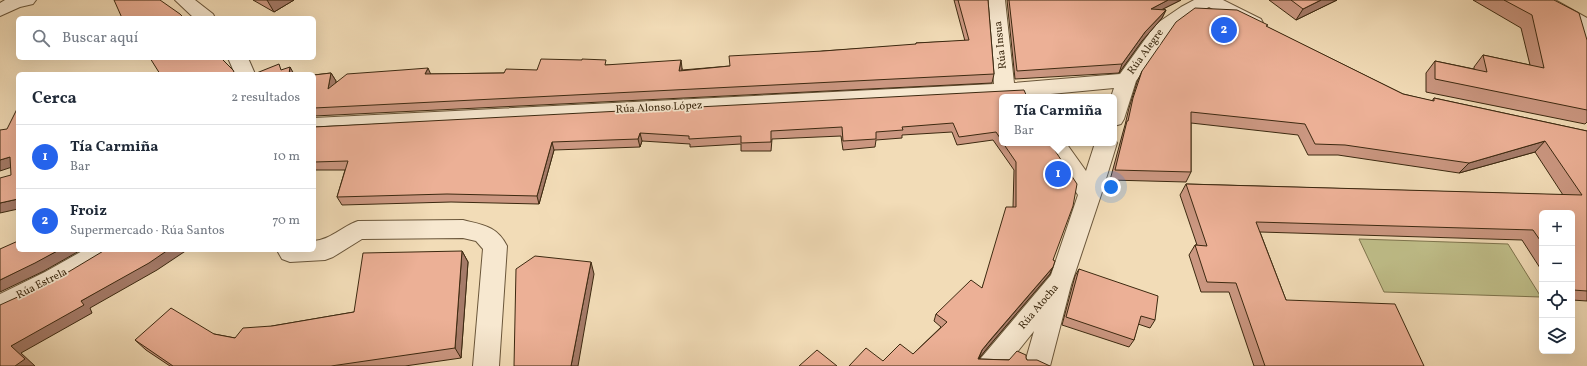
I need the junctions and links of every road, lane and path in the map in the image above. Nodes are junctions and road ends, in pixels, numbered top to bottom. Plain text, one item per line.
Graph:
1 (27, 0) edge
2 (184, 0) edge
3 (996, 0) edge
4 (1208, 0) edge
5 (1541, 0) edge
6 (0, 10) edge
7 (204, 16) edge
8 (1272, 32) edge
9 (1587, 38) edge
10 (239, 60) edge
11 (244, 72) edge
12 (1126, 80) junction
13 (1016, 92) edge
14 (1117, 109) edge
15 (316, 126) edge
16 (1057, 146) edge
17 (1105, 146) edge
18 (1090, 195) junction
19 (316, 251) edge
20 (101, 252) edge
21 (1061, 280) junction
22 (0, 306) edge
23 (486, 366) edge
24 (990, 366) edge
25 (1037, 366) edge

1 - 6 street
2 - 7 street
3 - 13 street, Rúa Insua
4 - 8 street
4 - 12 street, Rúa Alegre
5 - 9 street
10 - 11 street
12 - 13 street, Rúa Alonso López
12 - 14 street, Rúa Alegre
13 - 15 street, Rúa Alonso López
16 - 18 street
17 - 18 street, Rúa Atocha
18 - 21 street, Rúa Atocha
19 - 23 street
20 - 22 street, Rúa Estrela
21 - 24 street, Rúa Atocha
21 - 25 street

